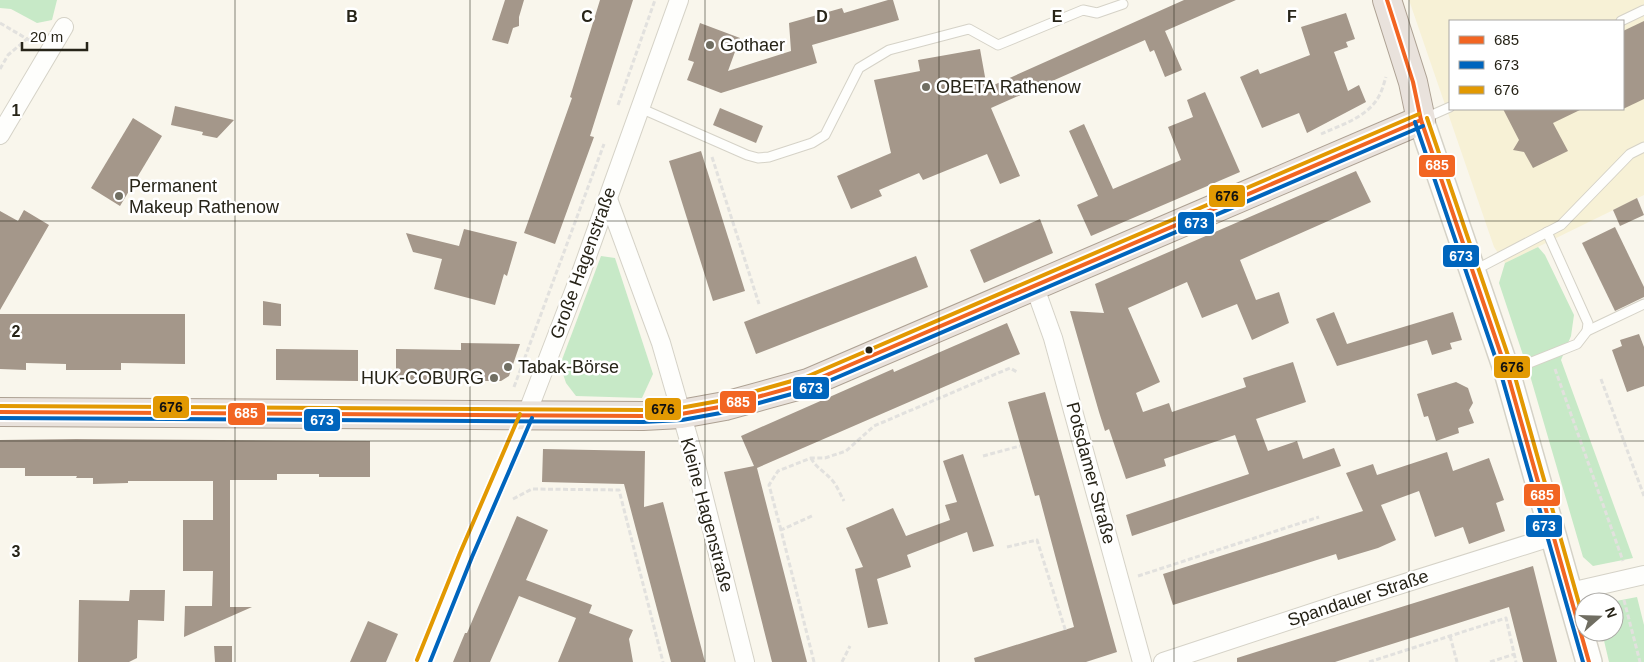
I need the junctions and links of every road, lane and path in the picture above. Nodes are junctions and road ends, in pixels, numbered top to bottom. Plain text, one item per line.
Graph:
1 (656, 0) edge
2 (679, 0) edge
3 (1387, 0) edge
4 (1123, 4) dead end
5 (1644, 10) edge
6 (1623, 20) edge
7 (0, 23) edge
8 (64, 27) dead end
9 (34, 33) dead end
10 (28, 39) junction
11 (49, 53) junction
12 (0, 69) edge
13 (1449, 107) edge
14 (640, 108) junction
15 (616, 112) dead end
16 (1420, 120) junction
17 (0, 135) edge
18 (706, 138) junction
19 (606, 139) dead end
20 (1644, 147) edge
21 (608, 199) junction
22 (1547, 232) junction
23 (1473, 271) junction
24 (1034, 286) junction
25 (759, 304) dead end
26 (1644, 304) edge
27 (1587, 331) junction
28 (1550, 355) junction
29 (1017, 372) dead end
30 (1507, 372) junction
31 (1601, 379) dead end
32 (529, 406) junction
33 (0, 412) edge
34 (681, 414) junction
35 (1020, 446) dead end
36 (983, 456) dead end
37 (811, 458) junction
38 (1644, 481) edge
39 (1639, 483) junction
40 (1644, 496) edge
41 (513, 499) dead end
42 (844, 501) dead end
43 (814, 515) dead end
44 (1319, 517) dead end
45 (781, 530) junction
46 (1554, 536) junction
47 (1007, 547) dead end
48 (1644, 575) edge
49 (1622, 580) junction
50 (1120, 581) junction
51 (1570, 592) junction
52 (1066, 632) dead end
53 (1450, 636) junction
54 (850, 646) dead end
55 (1515, 654) junction
56 (422, 662) edge
57 (663, 662) edge
58 (745, 662) edge
59 (814, 662) edge
60 (842, 662) edge
61 (1142, 662) edge
62 (1162, 662) edge
63 (1369, 662) edge
64 (1457, 662) edge
65 (1490, 662) edge
66 (1516, 662) edge
67 (1589, 662) edge
68 (1640, 662) edge

1 - 15 path
2 - 14 street, Große Hagenstraße
3 - 16 main road
4 - 18 lane
5 - 6 lane
7 - 10 path
8 - 11 street
9 - 10 path
10 - 11 path
10 - 12 path
11 - 17 street
13 - 16 lane
14 - 18 lane
14 - 21 street, Große Hagenstraße
16 - 23 main road
16 - 24 main road
18 - 25 path
19 - 32 path
20 - 22 lane
21 - 32 street, Große Hagenstraße
21 - 34 street, Kleine Hagenstraße
22 - 23 lane
22 - 27 lane
23 - 30 main road
24 - 34 main road
24 - 50 street, Potsdamer Straße
26 - 27 lane
27 - 28 lane
28 - 30 lane
28 - 49 path
29 - 37 path
30 - 46 main road
31 - 39 path
32 - 33 main road
32 - 34 main road
32 - 56 street, Große Hagenstraße
34 - 58 street, Kleine Hagenstraße
35 - 36 path
37 - 42 path
37 - 45 path
38 - 39 path
39 - 40 path
41 - 57 path
43 - 45 path
44 - 50 path
45 - 59 path
46 - 51 main road
46 - 62 street, Spandauer Straße
47 - 52 path
48 - 49 street
49 - 51 street
49 - 68 path
50 - 61 street, Potsdamer Straße
51 - 67 main road
53 - 55 path
53 - 63 path
53 - 64 path
54 - 60 path
55 - 65 path
55 - 66 path

